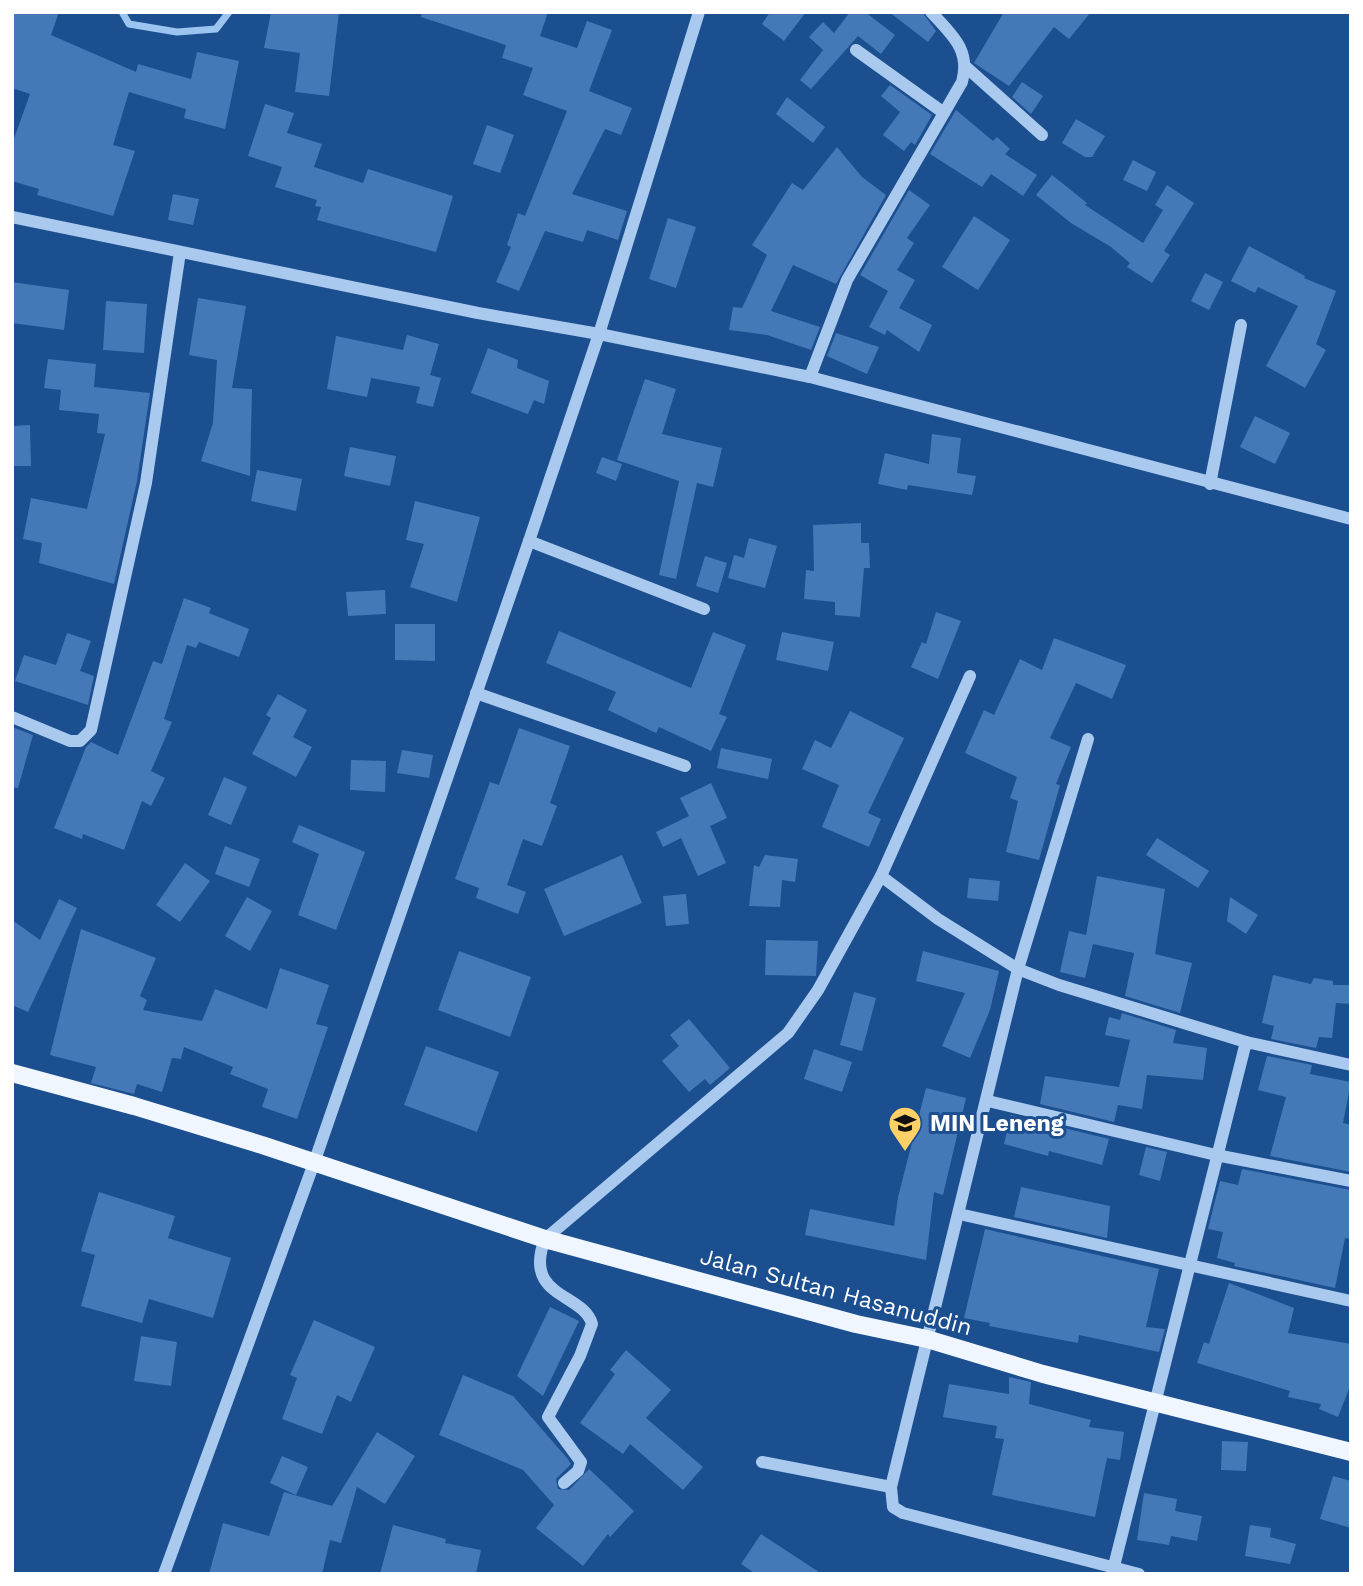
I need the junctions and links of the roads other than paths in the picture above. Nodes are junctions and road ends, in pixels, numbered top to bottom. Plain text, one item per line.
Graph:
1 (699, 12) edge
2 (931, 12) edge
3 (856, 50) dead end
4 (966, 67) junction
5 (944, 113) junction
6 (1042, 135) dead end
7 (12, 217) edge
8 (180, 252) junction
9 (1241, 325) dead end
10 (599, 334) junction
11 (810, 377) junction
12 (1210, 484) junction
13 (1351, 519) edge
14 (529, 541) junction
15 (704, 609) dead end
16 (970, 676) dead end
17 (476, 693) junction
18 (12, 717) edge
19 (1088, 739) dead end
20 (685, 766) dead end
21 (881, 876) junction
22 (1018, 969) junction
23 (1245, 1042) junction
24 (1351, 1065) edge
25 (12, 1074) edge
26 (988, 1101) junction
27 (1216, 1155) junction
28 (314, 1163) junction
29 (1351, 1181) edge
30 (959, 1214) junction
31 (545, 1239) junction
32 (1192, 1264) junction
33 (1351, 1301) edge
34 (927, 1339) junction
35 (1154, 1401) junction
36 (1351, 1452) edge
37 (762, 1462) dead end
38 (564, 1482) dead end
39 (891, 1487) junction
40 (1113, 1571) edge
41 (165, 1574) edge
42 (1139, 1574) edge

1 - 10 street
2 - 4 street
3 - 5 street
4 - 5 street
4 - 6 street
5 - 11 street
7 - 8 street
8 - 10 street
8 - 18 street
9 - 12 street
10 - 11 street
10 - 14 street
11 - 12 street
12 - 13 street
14 - 15 street
14 - 17 street
16 - 21 street
17 - 20 street
17 - 28 street
19 - 22 street
21 - 22 street
21 - 31 street
22 - 23 street
22 - 26 street
23 - 24 street
23 - 27 street
25 - 28 main road, Jalan Sultan Hasanuddin
26 - 27 street
26 - 30 street
27 - 29 street
27 - 32 street
28 - 31 main road, Jalan Sultan Hasanuddin
28 - 41 street
30 - 32 street
30 - 34 street
31 - 34 main road, Jalan Sultan Hasanuddin
31 - 38 street
32 - 33 street
32 - 35 street
34 - 35 main road, Jalan Sultan Hasanuddin
34 - 39 street
35 - 36 main road, Jalan Sultan Hasanuddin
35 - 40 street
37 - 39 street
39 - 40 street
40 - 42 street

